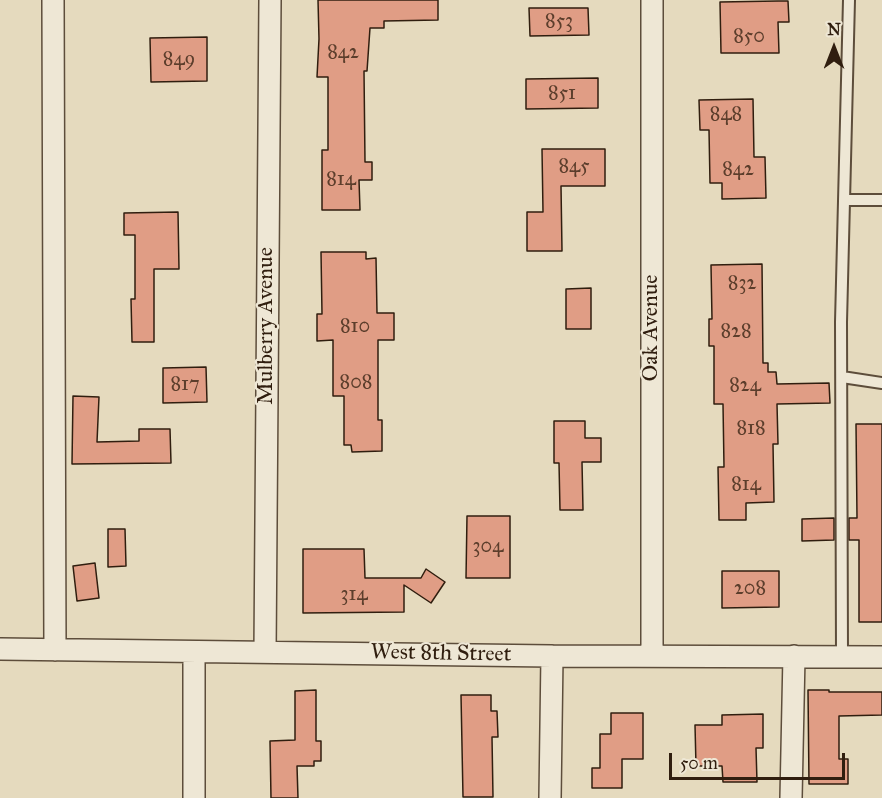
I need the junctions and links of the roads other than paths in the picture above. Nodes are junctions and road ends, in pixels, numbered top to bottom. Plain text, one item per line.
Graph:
1 (53, 0) edge
2 (270, 0) edge
3 (652, 0) edge
4 (849, 0) edge
5 (844, 200) junction
6 (882, 200) edge
7 (842, 377) junction
8 (882, 384) edge
9 (0, 649) edge
10 (55, 650) junction
11 (194, 652) junction
12 (265, 652) junction
13 (552, 656) junction
14 (652, 656) junction
15 (794, 656) junction
16 (842, 656) junction
17 (882, 657) edge
18 (194, 798) edge
19 (550, 798) edge
20 (791, 798) edge

1 - 10 street
2 - 12 street, Mulberry Avenue
3 - 14 street, Oak Avenue
4 - 5 lane
5 - 6 lane
5 - 7 lane
7 - 8 lane
7 - 16 lane
9 - 10 street, West 8th Street
10 - 11 street, West 8th Street
11 - 12 street, West 8th Street
11 - 18 street
12 - 13 street, West 8th Street
13 - 14 street, West 8th Street
13 - 19 street
14 - 15 street, West 8th Street
15 - 16 street, West 8th Street
15 - 20 street
16 - 17 street, West 8th Street

